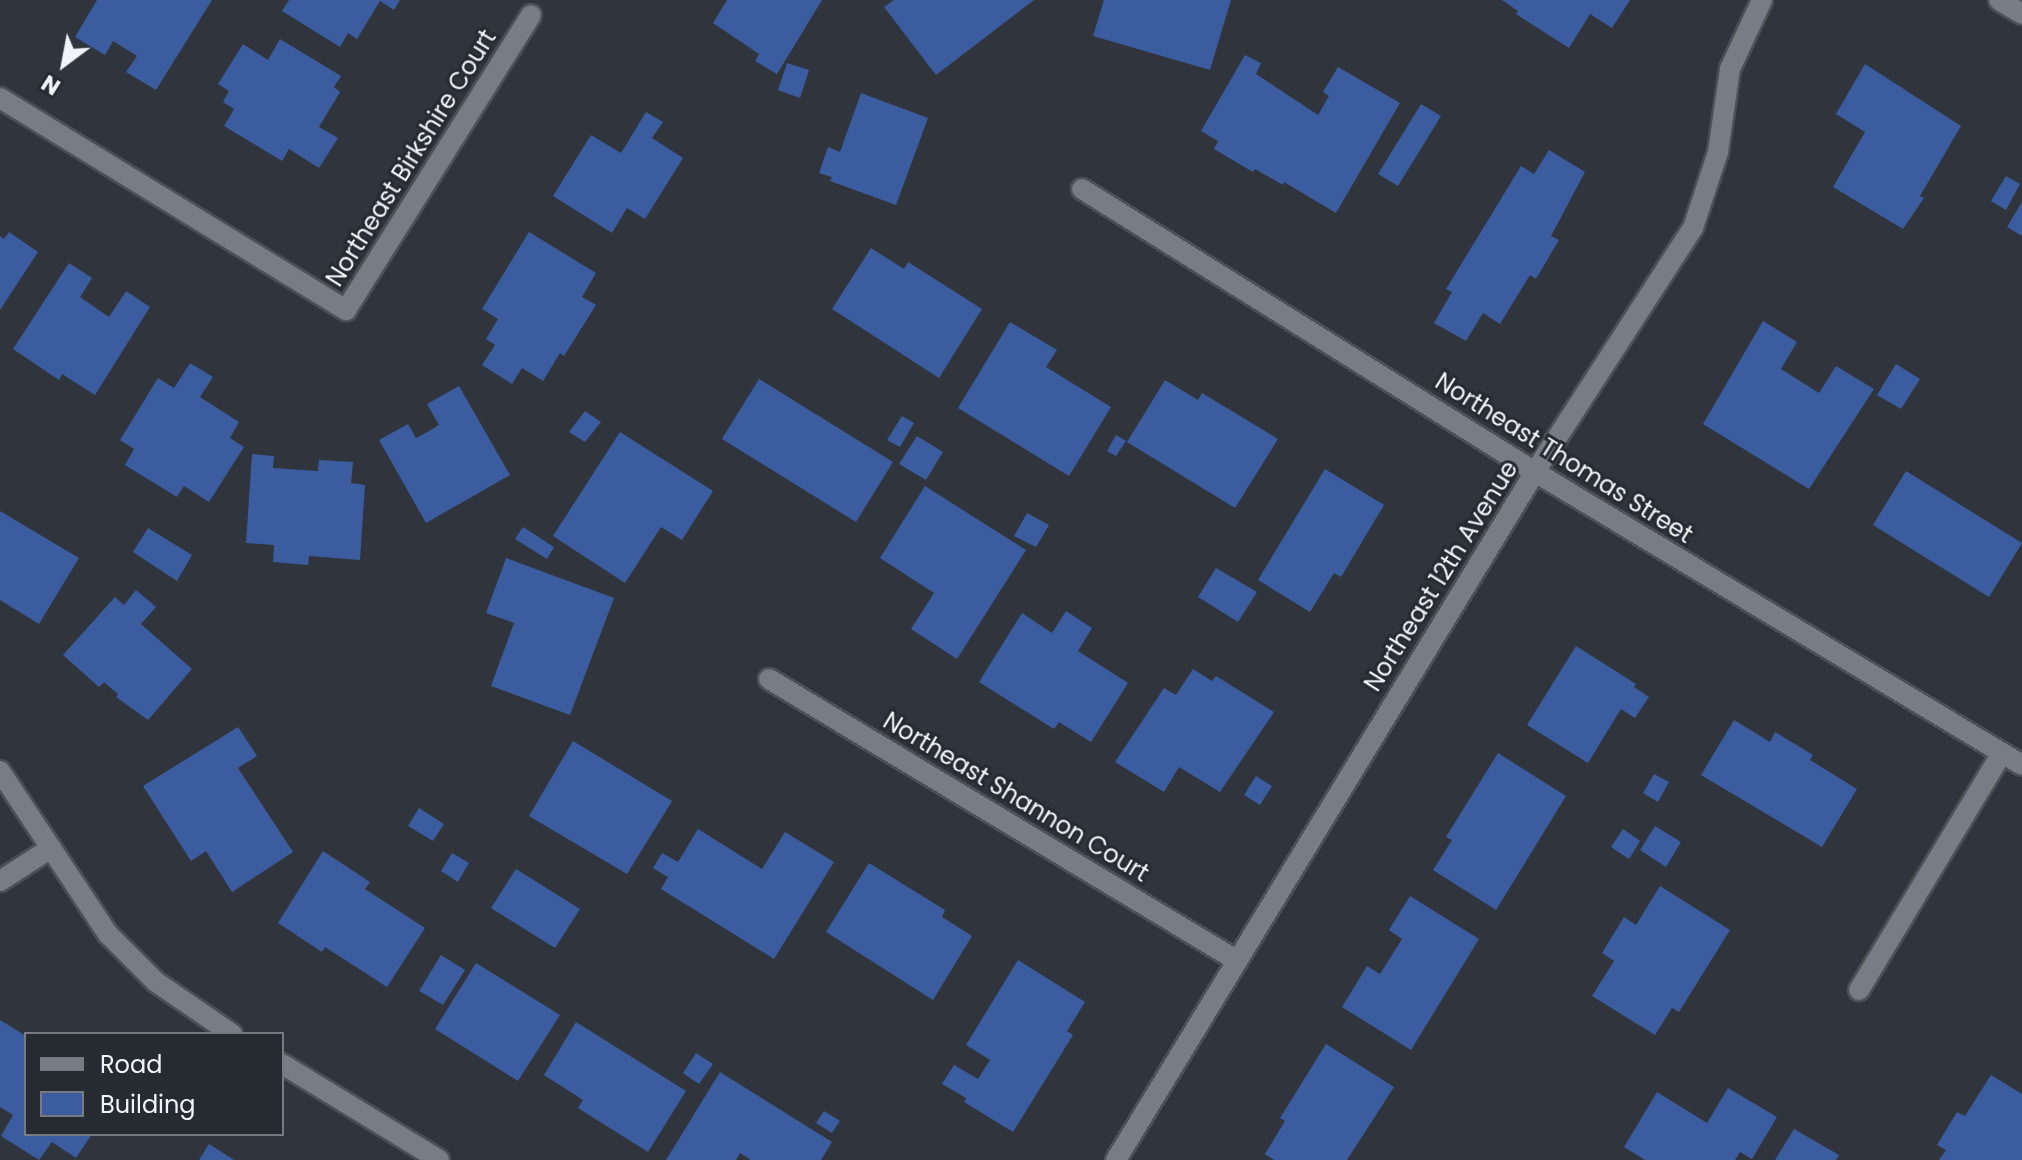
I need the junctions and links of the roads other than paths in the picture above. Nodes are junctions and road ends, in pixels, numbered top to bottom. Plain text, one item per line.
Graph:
1 (1762, 0) edge
2 (1999, 0) edge
3 (2022, 14) edge
4 (531, 15) dead end
5 (0, 98) edge
6 (1082, 189) dead end
7 (1535, 472) junction
8 (769, 679) dead end
9 (2002, 753) junction
10 (2022, 765) edge
11 (0, 771) edge
12 (51, 848) junction
13 (0, 881) edge
14 (1236, 960) junction
15 (1859, 990) dead end
16 (229, 1032) edge
17 (284, 1065) edge
18 (439, 1160) edge
19 (1116, 1160) edge

1 - 7 street, Northeast 12th Avenue
2 - 3 street
4 - 5 street, Northeast Birkshire Court
6 - 7 street, Northeast Thomas Street
7 - 9 street, Northeast Thomas Street
7 - 14 street, Northeast 12th Avenue
8 - 14 street, Northeast Shannon Court
9 - 10 street, Northeast Thomas Street
9 - 15 street
11 - 12 street
12 - 13 street
12 - 16 street
14 - 19 street, Northeast 12th Avenue
17 - 18 street

